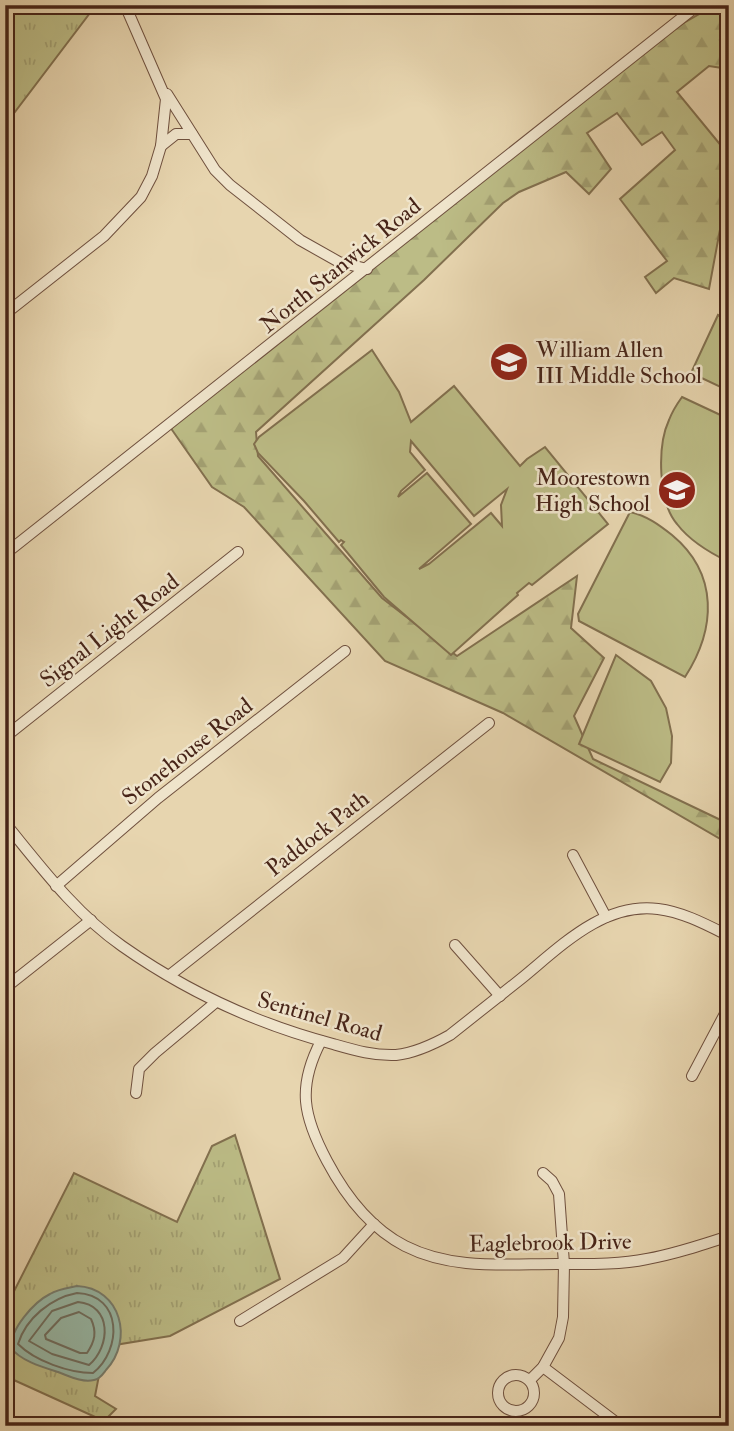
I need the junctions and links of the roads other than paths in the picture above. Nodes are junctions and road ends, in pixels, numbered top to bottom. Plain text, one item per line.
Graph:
1 (125, 5) edge
2 (698, 5) edge
3 (160, 81) junction
4 (192, 134) junction
5 (161, 146) junction
6 (367, 269) junction
7 (5, 314) edge
8 (238, 552) dead end
9 (5, 554) edge
10 (345, 651) dead end
11 (489, 723) dead end
12 (5, 737) edge
13 (5, 823) edge
14 (573, 855) dead end
15 (56, 886) junction
16 (606, 917) junction
17 (91, 920) junction
18 (729, 936) edge
19 (454, 945) dead end
20 (170, 975) junction
21 (5, 988) edge
22 (500, 996) junction
23 (216, 1002) junction
24 (729, 1006) edge
25 (321, 1041) junction
26 (692, 1076) dead end
27 (135, 1093) dead end
28 (543, 1173) dead end
29 (374, 1224) junction
30 (729, 1236) edge
31 (564, 1264) junction
32 (240, 1321) dead end
33 (543, 1367) junction
34 (530, 1380) dead end
35 (621, 1426) edge

1 - 3 street
2 - 6 street, North Stanwick Road
3 - 4 street
3 - 5 street
4 - 5 street
4 - 6 street
5 - 7 street
6 - 9 street, North Stanwick Road
8 - 12 street, Signal Light Road
10 - 15 street, Stonehouse Road
11 - 20 street, Paddock Path
13 - 15 street, Sentinel Road
14 - 16 street
15 - 17 street, Sentinel Road
16 - 18 street, Sentinel Road
16 - 22 street, Sentinel Road
17 - 20 street, Sentinel Road
17 - 21 street
19 - 22 street
20 - 23 street, Sentinel Road
22 - 25 street, Sentinel Road
23 - 25 street, Sentinel Road
23 - 27 street
24 - 26 street
25 - 29 street, Eaglebrook Drive
28 - 31 street
29 - 31 street, Eaglebrook Drive
29 - 32 street
30 - 31 street, Eaglebrook Drive
31 - 33 street
33 - 34 street
33 - 35 street

